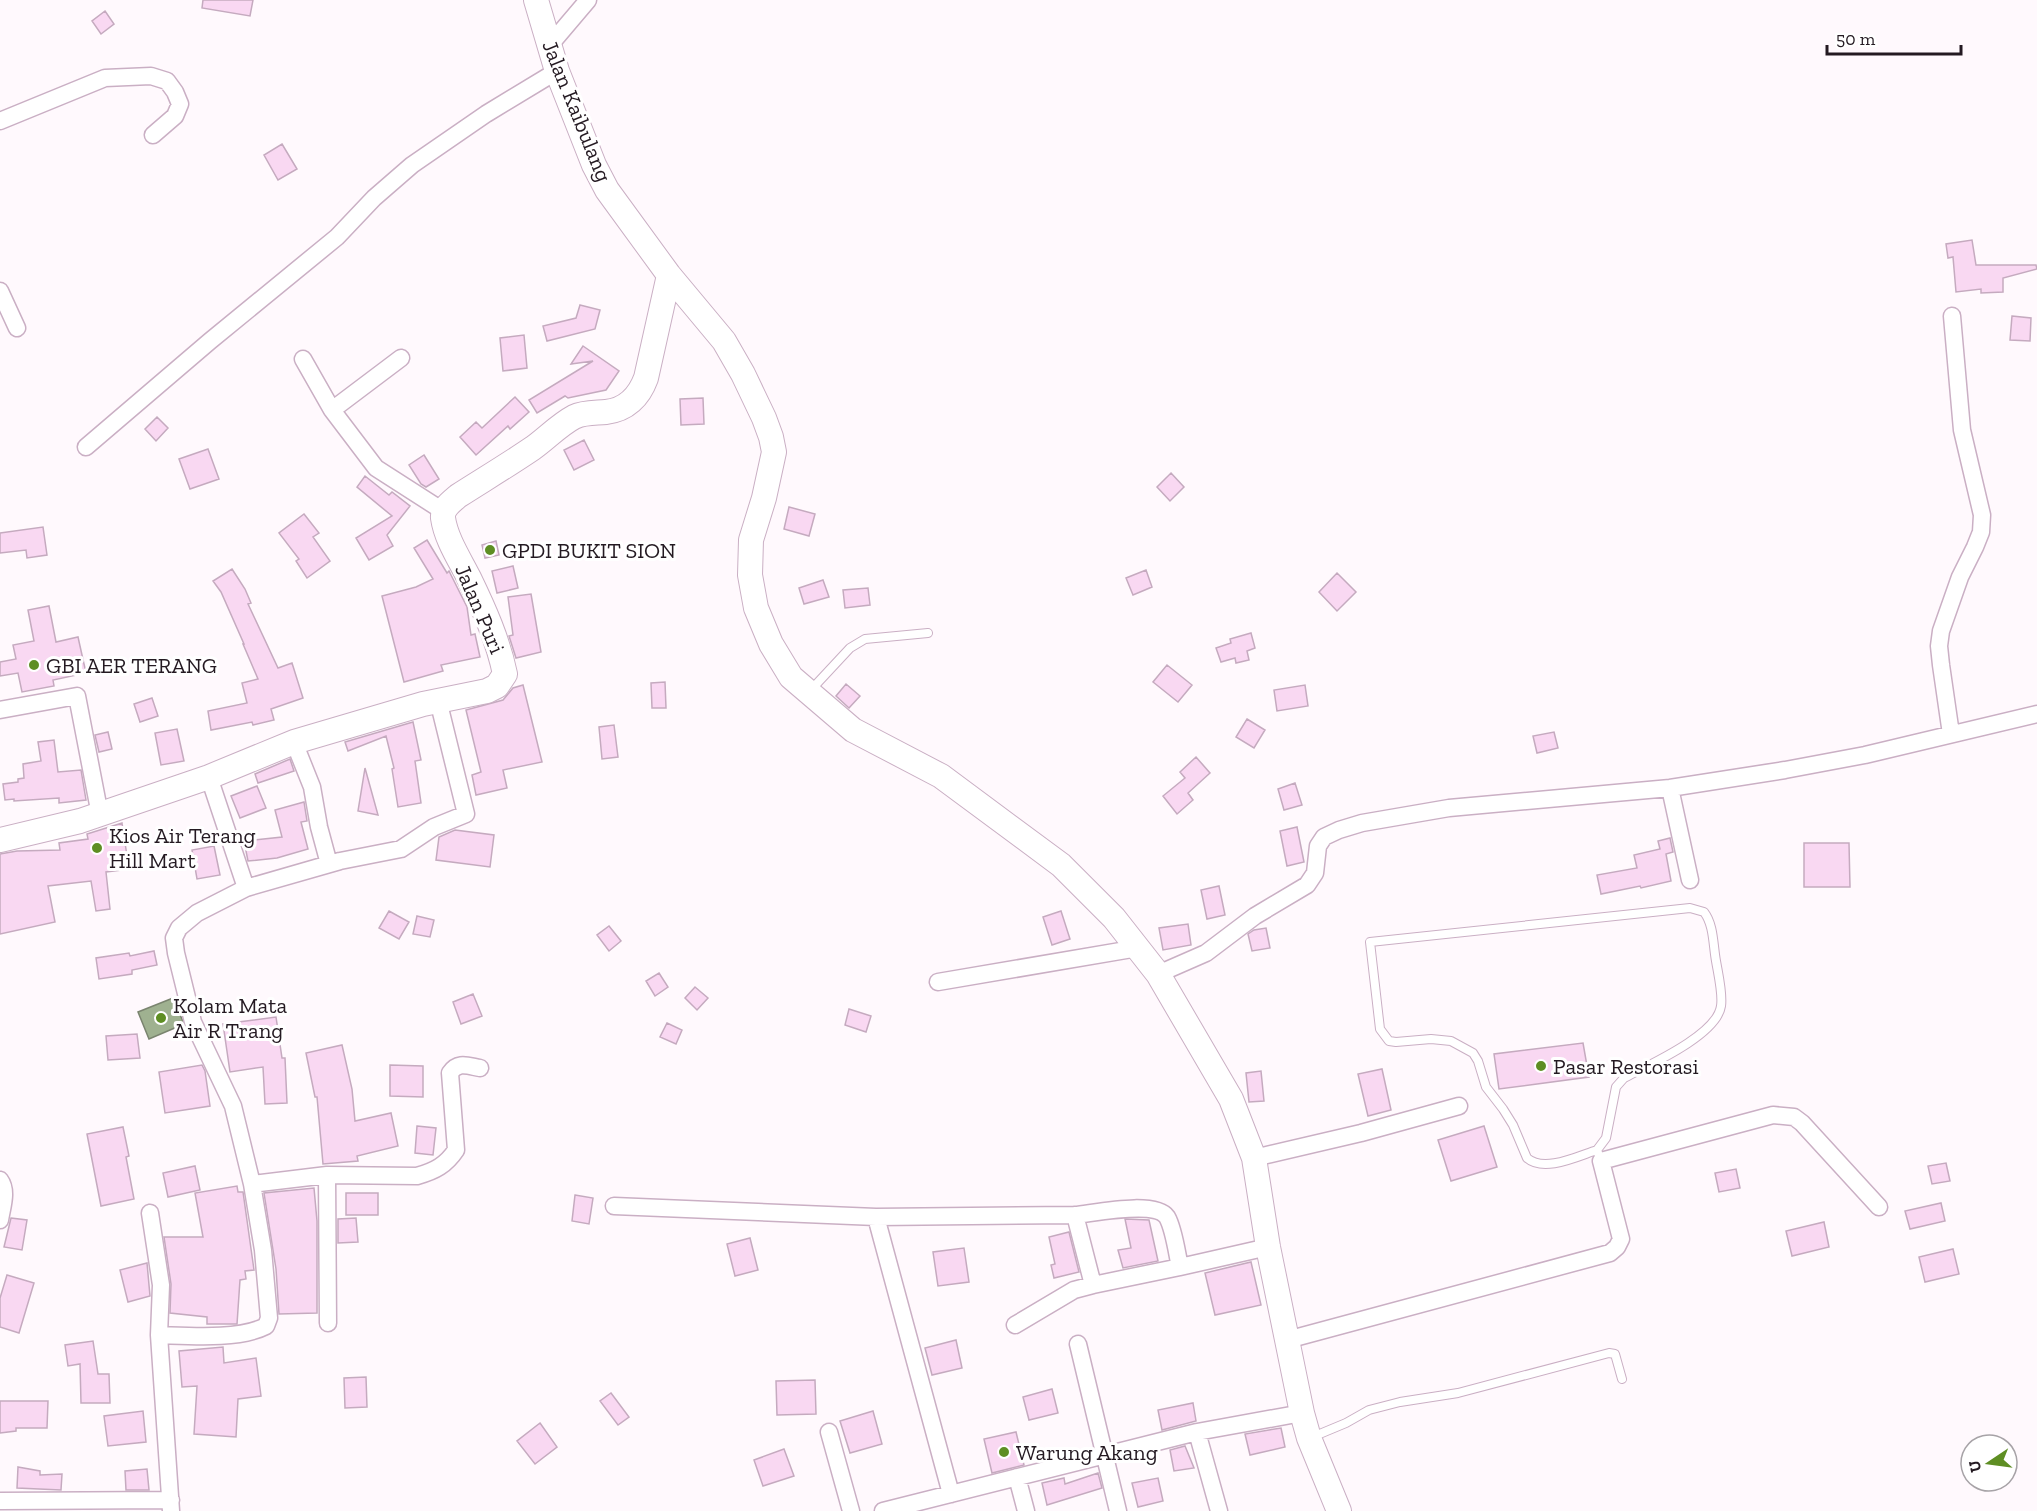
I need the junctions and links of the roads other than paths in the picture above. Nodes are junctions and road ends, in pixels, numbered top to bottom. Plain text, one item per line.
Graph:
1 (536, 0) edge
2 (588, 0) edge
3 (549, 46) junction
4 (557, 71) junction
5 (0, 121) edge
6 (153, 135) dead end
7 (669, 275) junction
8 (0, 291) edge
9 (1952, 316) dead end
10 (17, 328) dead end
11 (401, 358) dead end
12 (303, 359) dead end
13 (332, 410) junction
14 (86, 447) dead end
15 (443, 512) junction
16 (928, 633) dead end
17 (809, 692) junction
18 (438, 700) junction
19 (0, 710) edge
20 (2037, 714) edge
21 (1951, 734) junction
22 (294, 742) junction
23 (209, 777) junction
24 (1670, 788) junction
25 (100, 814) junction
26 (0, 840) edge
27 (329, 864) junction
28 (1690, 880) dead end
29 (246, 888) junction
30 (1138, 948) junction
31 (1158, 974) junction
32 (938, 982) dead end
33 (480, 1068) dead end
34 (1459, 1106) dead end
35 (1599, 1156) junction
36 (1254, 1158) junction
37 (327, 1175) junction
38 (0, 1180) edge
39 (252, 1184) junction
40 (614, 1206) dead end
41 (1879, 1207) dead end
42 (150, 1214) dead end
43 (1076, 1215) junction
44 (876, 1217) junction
45 (0, 1220) edge
46 (1268, 1247) junction
47 (1180, 1268) junction
48 (1093, 1286) junction
49 (328, 1323) dead end
50 (1015, 1325) dead end
51 (159, 1335) junction
52 (1287, 1340) junction
53 (1078, 1344) dead end
54 (1622, 1379) dead end
55 (1302, 1413) junction
56 (829, 1432) dead end
57 (1197, 1432) junction
58 (1309, 1438) junction
59 (1106, 1455) junction
60 (1017, 1477) junction
61 (951, 1494) junction
62 (0, 1501) edge
63 (933, 1504) edge
64 (171, 1505) edge
65 (851, 1511) edge
66 (883, 1511) edge
67 (1026, 1511) edge
68 (1118, 1511) edge
69 (1219, 1511) edge
70 (1339, 1511) edge

1 - 3 street, Jalan Kaibulang
2 - 3 street
3 - 4 street, Jalan Kaibulang
4 - 7 street, Jalan Kaibulang
4 - 14 street
5 - 6 street
7 - 15 street
7 - 17 street, Jalan Kaibulang
8 - 10 street
9 - 21 street
11 - 13 street
12 - 13 street
13 - 15 street
15 - 18 street, Jalan Puri
16 - 17 lane
17 - 30 street, Jalan Kaibulang
18 - 22 street, Jalan Puri
18 - 27 street
19 - 25 street
20 - 21 street
21 - 24 street
22 - 23 street, Jalan Puri
22 - 27 street
23 - 25 street, Jalan Puri
23 - 29 street
24 - 28 street
24 - 31 street
25 - 26 street, Jalan Puri
27 - 29 street
29 - 39 street
30 - 31 street, Jalan Kaibulang
30 - 32 street
31 - 36 street, Jalan Kaibulang
33 - 37 street
34 - 36 street
35 - 35 lane
35 - 41 street
35 - 52 street
36 - 46 street, Jalan Kaibulang
37 - 39 street
37 - 49 street
38 - 45 street
39 - 51 street
40 - 44 street
42 - 51 street
43 - 44 street
43 - 47 street
43 - 48 street
44 - 61 street
46 - 47 street
46 - 52 street, Jalan Kaibulang
47 - 48 street
48 - 50 street
51 - 64 street
52 - 55 street, Jalan Kaibulang
53 - 59 street
54 - 58 lane
55 - 57 street
55 - 58 street, Jalan Kaibulang
56 - 65 street
57 - 59 street
57 - 69 street
58 - 70 street, Jalan Kaibulang
59 - 60 street
59 - 68 street
60 - 61 street
60 - 67 street
61 - 63 street
62 - 64 street
63 - 66 street

